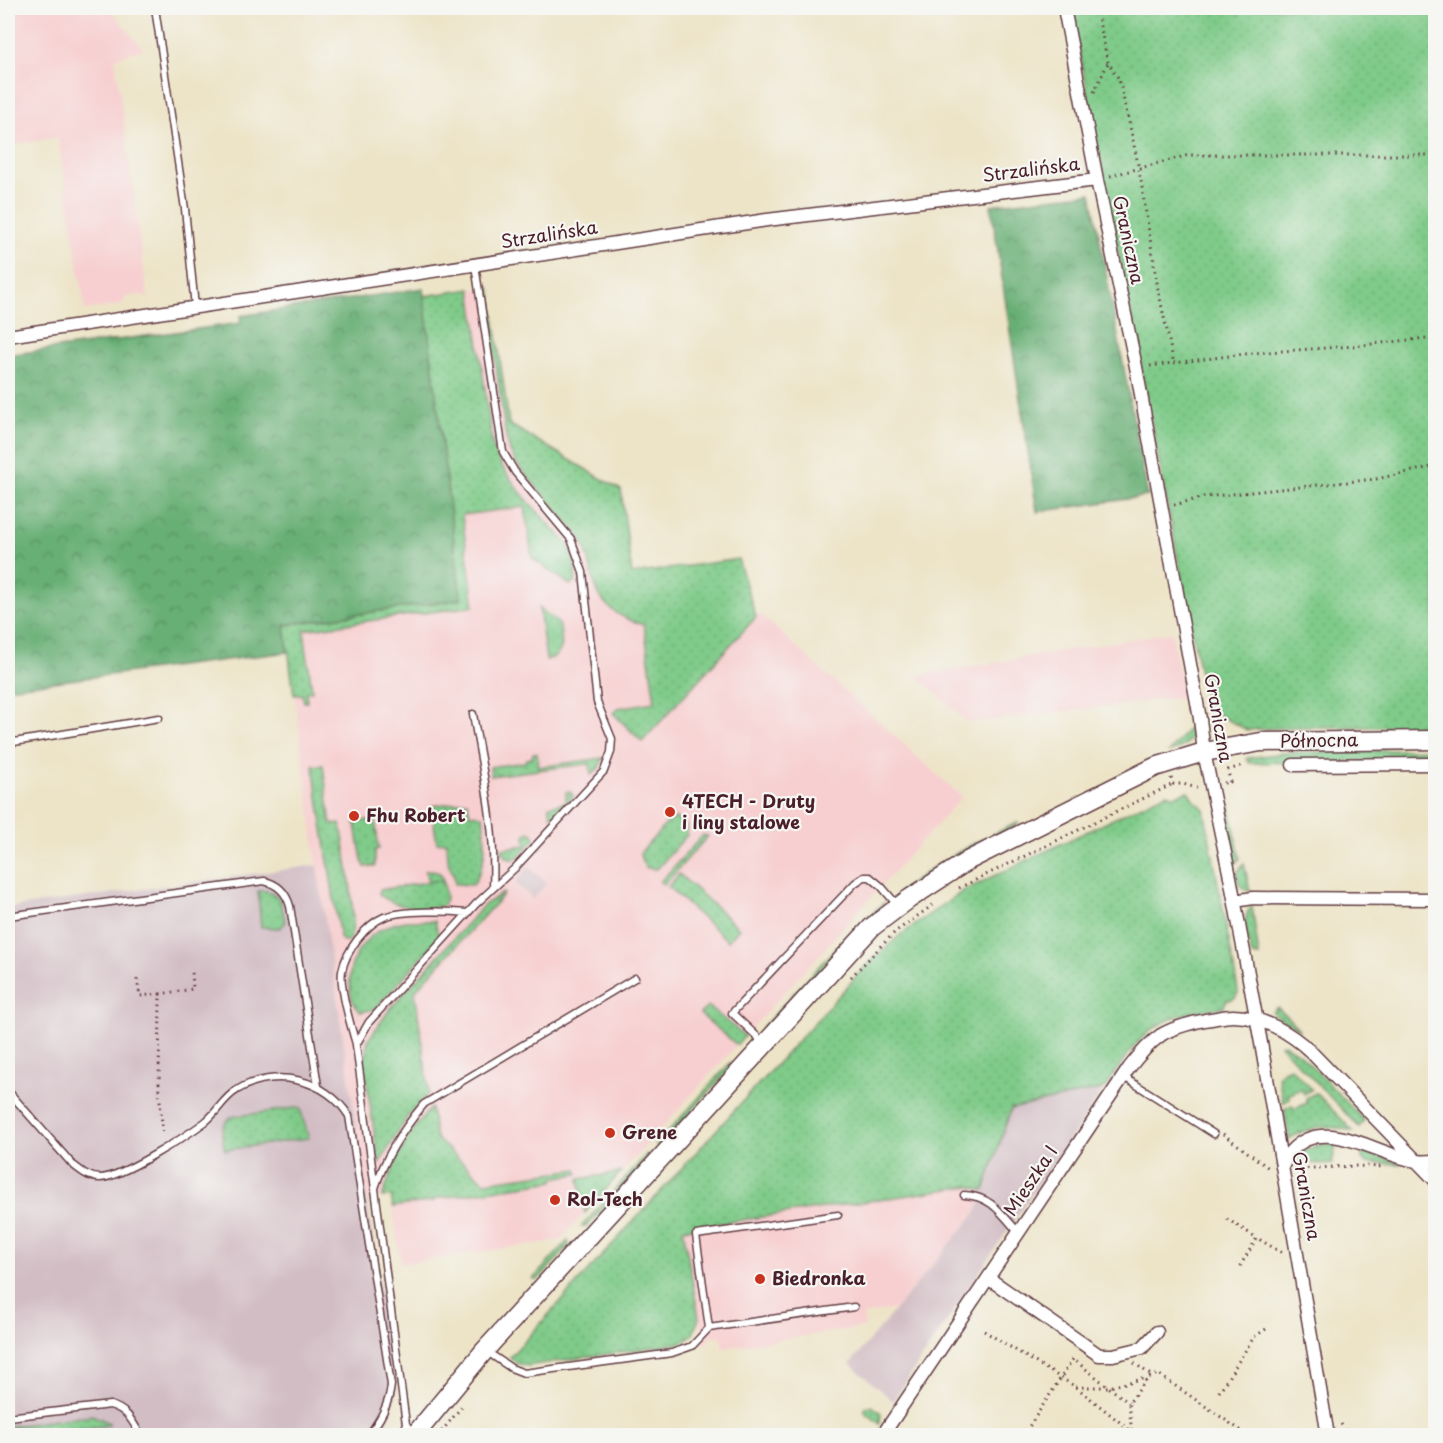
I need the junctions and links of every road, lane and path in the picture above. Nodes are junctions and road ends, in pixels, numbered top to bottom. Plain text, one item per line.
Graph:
1 (155, 8) edge
2 (1064, 8) edge
3 (1096, 8) edge
4 (1108, 62) junction
5 (1083, 109) junction
6 (1436, 156) edge
7 (1139, 169) junction
8 (1097, 180) junction
9 (476, 265) junction
10 (195, 308) junction
11 (8, 336) edge
12 (1436, 338) edge
13 (1174, 364) junction
14 (1136, 367) junction
15 (1436, 466) edge
16 (1161, 508) junction
17 (473, 714) dead end
18 (159, 718) dead end
19 (1436, 740) edge
20 (8, 743) edge
21 (1204, 752) junction
22 (1293, 765) dead end
23 (1436, 765) edge
24 (1242, 766) dead end
25 (1170, 776) dead end
26 (1173, 784) junction
27 (1219, 784) dead end
28 (1203, 787) dead end
29 (493, 888) junction
30 (953, 890) dead end
31 (1436, 899) edge
32 (1235, 901) junction
33 (934, 904) dead end
34 (898, 906) junction
35 (468, 913) junction
36 (8, 916) edge
37 (192, 970) dead end
38 (635, 978) dead end
39 (137, 979) dead end
40 (846, 982) dead end
41 (160, 994) junction
42 (1256, 1019) junction
43 (765, 1044) junction
44 (356, 1045) junction
45 (1123, 1076) junction
46 (318, 1086) junction
47 (8, 1091) edge
48 (1218, 1134) joint
49 (166, 1147) junction
50 (1356, 1158) dead end
51 (1416, 1161) junction
52 (1436, 1161) edge
53 (1354, 1166) junction
54 (1394, 1167) dead end
55 (1282, 1171) junction
56 (1436, 1181) edge
57 (374, 1190) junction
58 (963, 1195) dead end
59 (838, 1215) dead end
60 (1227, 1219) dead end
61 (1018, 1232) junction
62 (1257, 1238) junction
63 (1288, 1256) dead end
64 (1240, 1266) dead end
65 (988, 1278) junction
66 (854, 1307) dead end
67 (709, 1328) junction
68 (1266, 1329) dead end
69 (984, 1331) dead end
70 (1157, 1332) dead end
71 (485, 1350) junction
72 (1060, 1378) junction
73 (1148, 1378) junction
74 (1076, 1388) junction
75 (1109, 1388) junction
76 (1219, 1392) dead end
77 (466, 1401) dead end
78 (1129, 1403) junction
79 (8, 1417) edge
80 (1340, 1424) dead end
81 (1132, 1434) edge
82 (141, 1436) edge
83 (368, 1436) edge
84 (414, 1436) edge
85 (438, 1436) edge
86 (882, 1436) edge
87 (1023, 1436) edge
88 (1249, 1436) edge
89 (1328, 1436) edge
90 (1349, 1436) edge

1 - 10 lane
2 - 5 street, Graniczna
3 - 4 path
4 - 5 path
4 - 7 path
5 - 8 street, Graniczna
6 - 7 path
7 - 8 path
7 - 13 path
8 - 9 street, Strzalińska
8 - 14 street, Graniczna
9 - 10 street, Strzalińska
9 - 29 lane
10 - 11 street, Strzalińska
12 - 13 path
13 - 14 path
14 - 16 street, Graniczna
15 - 16 path
16 - 21 street, Graniczna
17 - 29 lane
18 - 20 lane
19 - 21 main road, Północna
21 - 32 street, Graniczna
21 - 34 main road, Północna
22 - 23 street, Północna
24 - 27 path
25 - 26 path
26 - 28 path
26 - 30 path
29 - 35 lane
31 - 32 street
32 - 42 street, Graniczna
33 - 40 path
34 - 43 main road, Północna
34 - 43 lane
35 - 44 lane
35 - 44 lane
36 - 46 lane
37 - 41 path
38 - 57 lane
39 - 41 path
41 - 49 path
42 - 45 street, Mieszka I
42 - 51 street, Mieszka I
42 - 55 street, Graniczna
43 - 71 main road, Północna
44 - 57 lane
45 - 48 lane
45 - 61 street, Mieszka I
46 - 49 lane
46 - 83 lane
47 - 49 lane
48 - 55 path
50 - 53 path
51 - 52 street
51 - 55 street
51 - 56 street, Mieszka I
53 - 54 path
53 - 55 path
55 - 89 street, Graniczna
57 - 84 lane
58 - 61 lane
59 - 67 lane
60 - 62 path
61 - 65 street, Mieszka I
62 - 63 path
62 - 64 path
65 - 70 street
65 - 86 street, Mieszka I
66 - 67 lane
67 - 71 lane
68 - 76 path
69 - 72 path
71 - 84 main road, Północna
72 - 74 path
72 - 75 path
72 - 87 path
73 - 75 path
73 - 78 path
73 - 88 path
74 - 75 path
74 - 81 path
75 - 78 path
77 - 85 path
78 - 81 path
79 - 82 lane
80 - 90 path

